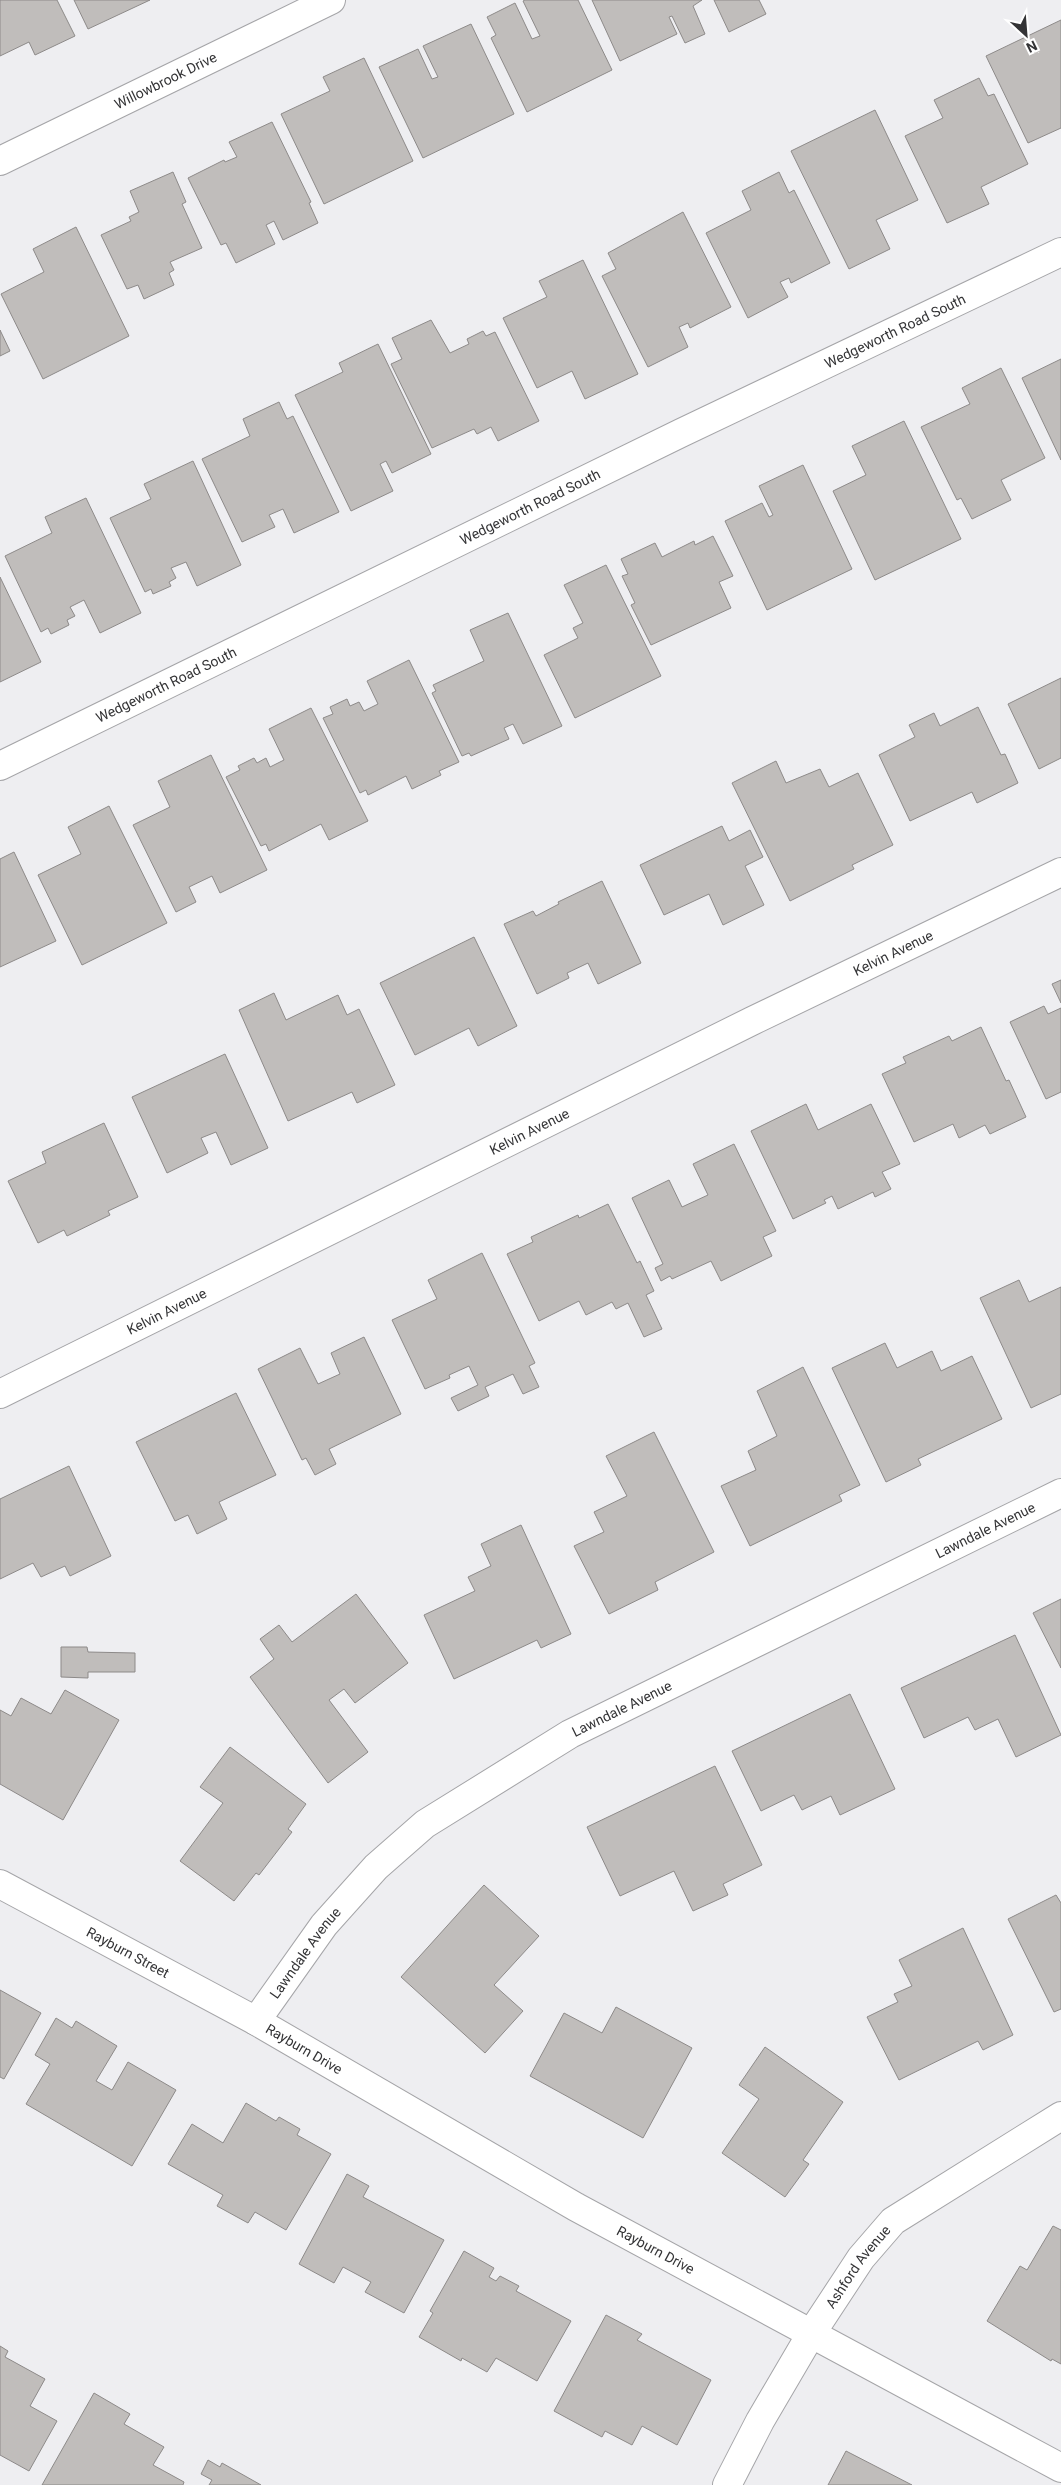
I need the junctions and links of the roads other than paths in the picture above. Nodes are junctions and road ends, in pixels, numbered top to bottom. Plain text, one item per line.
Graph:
1 (332, 0) edge
2 (0, 161) edge
3 (1061, 252) edge
4 (0, 766) edge
5 (1061, 872) edge
6 (0, 1394) edge
7 (1061, 1493) edge
8 (0, 1884) edge
9 (256, 2021) junction
10 (1061, 2116) edge
11 (811, 2334) junction
12 (1061, 2468) edge
13 (727, 2485) edge

1 - 2 street, Willowbrook Drive
3 - 4 street, Wedgeworth Road South
5 - 6 street, Kelvin Avenue
7 - 9 street, Lawndale Avenue
8 - 9 street, Rayburn Street
9 - 11 street, Rayburn Drive
10 - 11 street, Ashford Avenue
11 - 12 street, Rayburn Drive
11 - 13 street, Ashford Avenue

